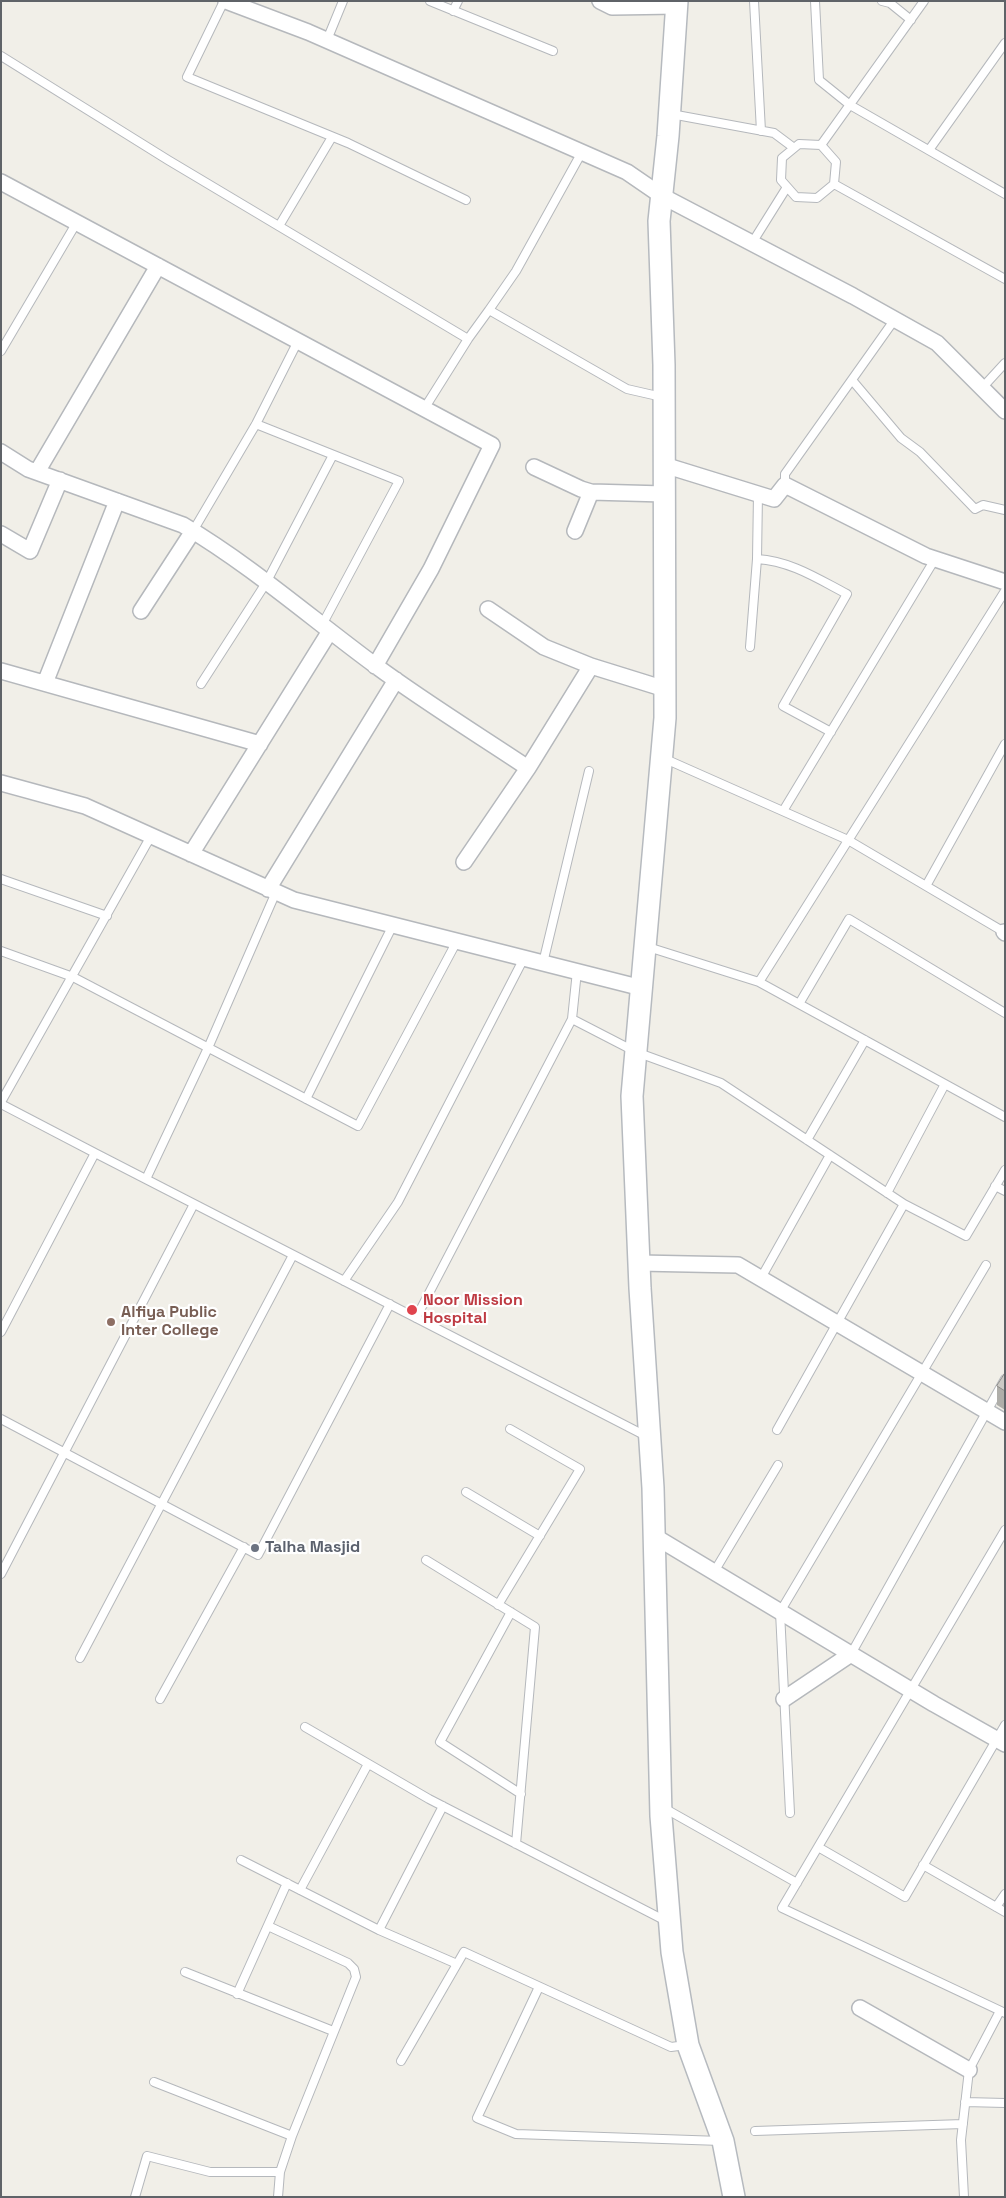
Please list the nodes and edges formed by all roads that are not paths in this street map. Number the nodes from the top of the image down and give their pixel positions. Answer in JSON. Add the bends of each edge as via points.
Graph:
{"nodes":[{"id":1,"x":225,"y":1,"type":"edge"},
{"id":2,"x":343,"y":1,"type":"edge"},
{"id":3,"x":430,"y":1,"type":"edge"},
{"id":4,"x":458,"y":1,"type":"edge"},
{"id":5,"x":600,"y":1,"type":"edge"},
{"id":6,"x":754,"y":1,"type":"edge"},
{"id":7,"x":815,"y":1,"type":"edge"},
{"id":8,"x":882,"y":1,"type":"edge"},
{"id":9,"x":924,"y":1,"type":"edge"},
{"id":10,"x":677,"y":4,"type":"edge"},
{"id":11,"x":261,"y":7,"type":"edge"},
{"id":12,"x":454,"y":11,"type":"junction"},
{"id":13,"x":911,"y":20,"type":"junction"},
{"id":14,"x":327,"y":40,"type":"junction"},
{"id":15,"x":1005,"y":43,"type":"edge"},
{"id":16,"x":554,"y":51,"type":"dead end"},
{"id":17,"x":1,"y":56,"type":"edge"},
{"id":18,"x":850,"y":105,"type":"junction"},
{"id":19,"x":670,"y":114,"type":"junction"},
{"id":20,"x":761,"y":131,"type":"junction"},
{"id":21,"x":332,"y":137,"type":"junction"},
{"id":22,"x":821,"y":145,"type":"junction"},
{"id":23,"x":794,"y":148,"type":"junction"},
{"id":24,"x":929,"y":150,"type":"junction"},
{"id":25,"x":582,"y":152,"type":"junction"},
{"id":26,"x":1,"y":182,"type":"edge"},
{"id":27,"x":834,"y":184,"type":"junction"},
{"id":28,"x":787,"y":187,"type":"junction"},
{"id":29,"x":1005,"y":194,"type":"edge"},
{"id":30,"x":662,"y":196,"type":"junction"},
{"id":31,"x":466,"y":200,"type":"dead end"},
{"id":32,"x":77,"y":222,"type":"junction"},
{"id":33,"x":279,"y":226,"type":"junction"},
{"id":34,"x":752,"y":243,"type":"junction"},
{"id":35,"x":158,"y":266,"type":"junction"},
{"id":36,"x":1005,"y":279,"type":"edge"},
{"id":37,"x":488,"y":310,"type":"junction"},
{"id":38,"x":895,"y":320,"type":"junction"},
{"id":39,"x":468,"y":339,"type":"junction"},
{"id":40,"x":298,"y":341,"type":"junction"},
{"id":41,"x":1,"y":350,"type":"edge"},
{"id":42,"x":1005,"y":363,"type":"edge"},
{"id":43,"x":852,"y":380,"type":"junction"},
{"id":44,"x":982,"y":388,"type":"junction"},
{"id":45,"x":664,"y":398,"type":"junction"},
{"id":46,"x":424,"y":409,"type":"junction"},
{"id":47,"x":1005,"y":411,"type":"edge"},
{"id":48,"x":256,"y":424,"type":"junction"},
{"id":49,"x":1,"y":452,"type":"edge"},
{"id":50,"x":333,"y":455,"type":"junction"},
{"id":51,"x":664,"y":465,"type":"junction"},
{"id":52,"x":534,"y":467,"type":"dead end"},
{"id":53,"x":36,"y":472,"type":"junction"},
{"id":54,"x":60,"y":480,"type":"junction"},
{"id":55,"x":785,"y":485,"type":"junction"},
{"id":56,"x":591,"y":492,"type":"junction"},
{"id":57,"x":664,"y":494,"type":"junction"},
{"id":58,"x":758,"y":494,"type":"junction"},
{"id":59,"x":117,"y":501,"type":"junction"},
{"id":60,"x":1005,"y":510,"type":"edge"},
{"id":61,"x":193,"y":531,"type":"junction"},
{"id":62,"x":575,"y":531,"type":"dead end"},
{"id":63,"x":1,"y":534,"type":"edge"},
{"id":64,"x":757,"y":559,"type":"junction"},
{"id":65,"x":935,"y":559,"type":"junction"},
{"id":66,"x":1005,"y":582,"type":"edge"},
{"id":67,"x":266,"y":583,"type":"junction"},
{"id":68,"x":1005,"y":591,"type":"edge"},
{"id":69,"x":488,"y":609,"type":"dead end"},
{"id":70,"x":141,"y":611,"type":"dead end"},
{"id":71,"x":326,"y":628,"type":"junction"},
{"id":72,"x":750,"y":647,"type":"dead end"},
{"id":73,"x":375,"y":666,"type":"junction"},
{"id":74,"x":591,"y":666,"type":"junction"},
{"id":75,"x":1,"y":671,"type":"edge"},
{"id":76,"x":396,"y":680,"type":"junction"},
{"id":77,"x":45,"y":683,"type":"junction"},
{"id":78,"x":201,"y":684,"type":"dead end"},
{"id":79,"x":665,"y":689,"type":"junction"},
{"id":80,"x":831,"y":732,"type":"junction"},
{"id":81,"x":260,"y":744,"type":"junction"},
{"id":82,"x":1005,"y":744,"type":"edge"},
{"id":83,"x":662,"y":757,"type":"junction"},
{"id":84,"x":528,"y":768,"type":"junction"},
{"id":85,"x":589,"y":771,"type":"dead end"},
{"id":86,"x":1,"y":783,"type":"edge"},
{"id":87,"x":783,"y":811,"type":"junction"},
{"id":88,"x":151,"y":836,"type":"junction"},
{"id":89,"x":848,"y":840,"type":"junction"},
{"id":90,"x":192,"y":854,"type":"junction"},
{"id":91,"x":464,"y":862,"type":"dead end"},
{"id":92,"x":1,"y":879,"type":"edge"},
{"id":93,"x":926,"y":886,"type":"junction"},
{"id":94,"x":272,"y":891,"type":"junction"},
{"id":95,"x":107,"y":916,"type":"junction"},
{"id":96,"x":393,"y":925,"type":"junction"},
{"id":97,"x":1004,"y":932,"type":"edge"},
{"id":98,"x":457,"y":941,"type":"junction"},
{"id":99,"x":646,"y":946,"type":"junction"},
{"id":100,"x":1,"y":951,"type":"edge"},
{"id":101,"x":524,"y":958,"type":"junction"},
{"id":102,"x":543,"y":963,"type":"junction"},
{"id":103,"x":576,"y":971,"type":"junction"},
{"id":104,"x":73,"y":977,"type":"junction"},
{"id":105,"x":759,"y":982,"type":"junction"},
{"id":106,"x":642,"y":988,"type":"junction"},
{"id":107,"x":799,"y":1004,"type":"junction"},
{"id":108,"x":1005,"y":1013,"type":"edge"},
{"id":109,"x":572,"y":1019,"type":"junction"},
{"id":110,"x":864,"y":1040,"type":"junction"},
{"id":111,"x":208,"y":1048,"type":"junction"},
{"id":112,"x":636,"y":1052,"type":"junction"},
{"id":113,"x":945,"y":1084,"type":"junction"},
{"id":114,"x":306,"y":1099,"type":"junction"},
{"id":115,"x":1,"y":1103,"type":"edge"},
{"id":116,"x":1005,"y":1117,"type":"edge"},
{"id":117,"x":807,"y":1140,"type":"junction"},
{"id":118,"x":95,"y":1153,"type":"junction"},
{"id":119,"x":830,"y":1155,"type":"junction"},
{"id":120,"x":1005,"y":1170,"type":"edge"},
{"id":121,"x":146,"y":1179,"type":"junction"},
{"id":122,"x":995,"y":1186,"type":"junction"},
{"id":123,"x":1005,"y":1191,"type":"edge"},
{"id":124,"x":887,"y":1193,"type":"junction"},
{"id":125,"x":194,"y":1204,"type":"junction"},
{"id":126,"x":904,"y":1204,"type":"junction"},
{"id":127,"x":293,"y":1255,"type":"junction"},
{"id":128,"x":639,"y":1264,"type":"junction"},
{"id":129,"x":986,"y":1264,"type":"dead end"},
{"id":130,"x":761,"y":1278,"type":"junction"},
{"id":131,"x":344,"y":1281,"type":"junction"},
{"id":132,"x":390,"y":1304,"type":"junction"},
{"id":133,"x":416,"y":1318,"type":"junction"},
{"id":134,"x":837,"y":1323,"type":"junction"},
{"id":135,"x":1,"y":1332,"type":"edge"},
{"id":136,"x":922,"y":1374,"type":"junction"},
{"id":137,"x":1005,"y":1378,"type":"edge"},
{"id":138,"x":986,"y":1411,"type":"junction"},
{"id":139,"x":1,"y":1419,"type":"edge"},
{"id":140,"x":1005,"y":1422,"type":"edge"},
{"id":141,"x":510,"y":1429,"type":"dead end"},
{"id":142,"x":777,"y":1430,"type":"dead end"},
{"id":143,"x":649,"y":1437,"type":"junction"},
{"id":144,"x":64,"y":1452,"type":"junction"},
{"id":145,"x":778,"y":1465,"type":"dead end"},
{"id":146,"x":466,"y":1492,"type":"dead end"},
{"id":147,"x":162,"y":1503,"type":"junction"},
{"id":148,"x":1005,"y":1530,"type":"edge"},
{"id":149,"x":540,"y":1536,"type":"junction"},
{"id":150,"x":654,"y":1536,"type":"junction"},
{"id":151,"x":244,"y":1547,"type":"junction"},
{"id":152,"x":426,"y":1560,"type":"dead end"},
{"id":153,"x":714,"y":1572,"type":"junction"},
{"id":154,"x":1,"y":1574,"type":"edge"},
{"id":155,"x":498,"y":1605,"type":"junction"},
{"id":156,"x":511,"y":1612,"type":"junction"},
{"id":157,"x":780,"y":1612,"type":"junction"},
{"id":158,"x":851,"y":1654,"type":"junction"},
{"id":159,"x":80,"y":1658,"type":"dead end"},
{"id":160,"x":911,"y":1690,"type":"junction"},
{"id":161,"x":160,"y":1698,"type":"dead end"},
{"id":162,"x":784,"y":1699,"type":"junction"},
{"id":163,"x":1005,"y":1725,"type":"edge"},
{"id":164,"x":305,"y":1727,"type":"dead end"},
{"id":165,"x":1000,"y":1741,"type":"edge"},
{"id":166,"x":368,"y":1764,"type":"junction"},
{"id":167,"x":521,"y":1794,"type":"junction"},
{"id":168,"x":443,"y":1806,"type":"junction"},
{"id":169,"x":661,"y":1806,"type":"junction"},
{"id":170,"x":790,"y":1813,"type":"dead end"},
{"id":171,"x":516,"y":1844,"type":"junction"},
{"id":172,"x":818,"y":1847,"type":"junction"},
{"id":173,"x":241,"y":1860,"type":"dead end"},
{"id":174,"x":923,"y":1865,"type":"junction"},
{"id":175,"x":287,"y":1883,"type":"junction"},
{"id":176,"x":797,"y":1883,"type":"junction"},
{"id":177,"x":300,"y":1890,"type":"junction"},
{"id":178,"x":1005,"y":1894,"type":"edge"},
{"id":179,"x":996,"y":1907,"type":"junction"},
{"id":180,"x":1005,"y":1912,"type":"edge"},
{"id":181,"x":670,"y":1923,"type":"junction"},
{"id":182,"x":268,"y":1926,"type":"junction"},
{"id":183,"x":379,"y":1930,"type":"junction"},
{"id":184,"x":457,"y":1964,"type":"junction"},
{"id":185,"x":185,"y":1972,"type":"dead end"},
{"id":186,"x":539,"y":1987,"type":"junction"},
{"id":187,"x":237,"y":1994,"type":"junction"},
{"id":188,"x":860,"y":2008,"type":"dead end"},
{"id":189,"x":1003,"y":2012,"type":"edge"},
{"id":190,"x":333,"y":2031,"type":"junction"},
{"id":191,"x":688,"y":2045,"type":"junction"},
{"id":192,"x":401,"y":2061,"type":"dead end"},
{"id":193,"x":969,"y":2070,"type":"junction"},
{"id":194,"x":154,"y":2082,"type":"dead end"},
{"id":195,"x":965,"y":2102,"type":"junction"},
{"id":196,"x":1005,"y":2104,"type":"edge"},
{"id":197,"x":963,"y":2124,"type":"junction"},
{"id":198,"x":755,"y":2131,"type":"dead end"},
{"id":199,"x":292,"y":2136,"type":"junction"},
{"id":200,"x":723,"y":2141,"type":"junction"},
{"id":201,"x":280,"y":2172,"type":"junction"},
{"id":202,"x":134,"y":2197,"type":"edge"},
{"id":203,"x":278,"y":2197,"type":"edge"},
{"id":204,"x":734,"y":2197,"type":"edge"},
{"id":205,"x":964,"y":2197,"type":"edge"}],
"edges":[{"from":1,"to":11,"type":"street"},
{"from":1,"to":21,"type":"lane","via":[[187,77]]},
{"from":2,"to":14,"type":"lane"},
{"from":3,"to":12,"type":"lane"},
{"from":4,"to":12,"type":"lane"},
{"from":5,"to":10,"type":"street","via":[[612,7]]},
{"from":6,"to":20,"type":"lane"},
{"from":7,"to":18,"type":"lane","via":[[819,80]]},
{"from":8,"to":13,"type":"lane","via":[[890,3]]},
{"from":9,"to":13,"type":"lane"},
{"from":10,"to":19,"type":"street"},
{"from":11,"to":14,"type":"street"},
{"from":12,"to":16,"type":"lane"},
{"from":13,"to":18,"type":"lane"},
{"from":14,"to":25,"type":"street"},
{"from":15,"to":24,"type":"lane"},
{"from":17,"to":33,"type":"lane"},
{"from":18,"to":22,"type":"lane"},
{"from":18,"to":24,"type":"lane"},
{"from":19,"to":20,"type":"lane"},
{"from":19,"to":30,"type":"street"},
{"from":20,"to":23,"type":"lane","via":[[774,133]]},
{"from":21,"to":31,"type":"lane"},
{"from":21,"to":33,"type":"lane"},
{"from":22,"to":23,"type":"lane","via":[[799,144]]},
{"from":22,"to":27,"type":"lane","via":[[836,162]]},
{"from":23,"to":28,"type":"lane","via":[[782,158],[781,180]]},
{"from":24,"to":29,"type":"lane"},
{"from":25,"to":30,"type":"street","via":[[627,172]]},
{"from":25,"to":37,"type":"lane","via":[[516,270]]},
{"from":26,"to":32,"type":"street"},
{"from":27,"to":28,"type":"lane","via":[[818,198],[796,197]]},
{"from":27,"to":36,"type":"lane"},
{"from":28,"to":34,"type":"lane"},
{"from":30,"to":34,"type":"street"},
{"from":30,"to":45,"type":"street","via":[[659,220]]},
{"from":32,"to":35,"type":"street"},
{"from":32,"to":41,"type":"lane"},
{"from":33,"to":39,"type":"lane"},
{"from":34,"to":38,"type":"street"},
{"from":35,"to":40,"type":"street"},
{"from":35,"to":53,"type":"street"},
{"from":37,"to":39,"type":"lane"},
{"from":37,"to":45,"type":"lane","via":[[627,389]]},
{"from":38,"to":43,"type":"lane"},
{"from":38,"to":44,"type":"street","via":[[937,343]]},
{"from":39,"to":46,"type":"lane"},
{"from":40,"to":46,"type":"street"},
{"from":40,"to":48,"type":"lane"},
{"from":42,"to":44,"type":"lane"},
{"from":43,"to":55,"type":"lane","via":[[785,474]]},
{"from":43,"to":60,"type":"lane","via":[[901,438],[920,452],[975,509],[983,505]]},
{"from":44,"to":47,"type":"street"},
{"from":45,"to":51,"type":"street"},
{"from":46,"to":73,"type":"street","via":[[492,445],[431,569]]},
{"from":48,"to":50,"type":"lane"},
{"from":48,"to":61,"type":"lane"},
{"from":49,"to":53,"type":"street"},
{"from":50,"to":67,"type":"lane"},
{"from":50,"to":71,"type":"lane","via":[[399,481]]},
{"from":51,"to":57,"type":"street"},
{"from":51,"to":58,"type":"street"},
{"from":52,"to":56,"type":"street"},
{"from":53,"to":54,"type":"street"},
{"from":54,"to":59,"type":"street"},
{"from":54,"to":63,"type":"street","via":[[30,551]]},
{"from":55,"to":58,"type":"street","via":[[774,499]]},
{"from":55,"to":65,"type":"street"},
{"from":56,"to":57,"type":"street"},
{"from":56,"to":62,"type":"street"},
{"from":57,"to":79,"type":"street"},
{"from":58,"to":64,"type":"lane"},
{"from":59,"to":61,"type":"street"},
{"from":59,"to":77,"type":"street"},
{"from":61,"to":67,"type":"street"},
{"from":61,"to":70,"type":"street"},
{"from":64,"to":72,"type":"lane"},
{"from":64,"to":80,"type":"lane","via":[[798,568],[847,594],[783,706]]},
{"from":65,"to":66,"type":"street"},
{"from":65,"to":80,"type":"lane"},
{"from":67,"to":71,"type":"street"},
{"from":67,"to":78,"type":"lane"},
{"from":68,"to":89,"type":"lane"},
{"from":69,"to":74,"type":"street","via":[[544,647]]},
{"from":71,"to":73,"type":"street"},
{"from":71,"to":81,"type":"street"},
{"from":73,"to":76,"type":"street"},
{"from":74,"to":79,"type":"street"},
{"from":74,"to":84,"type":"street"},
{"from":75,"to":77,"type":"street"},
{"from":76,"to":84,"type":"street"},
{"from":76,"to":94,"type":"street"},
{"from":77,"to":81,"type":"street"},
{"from":79,"to":83,"type":"street"},
{"from":80,"to":87,"type":"lane"},
{"from":81,"to":90,"type":"street"},
{"from":82,"to":93,"type":"lane"},
{"from":83,"to":87,"type":"lane"},
{"from":83,"to":99,"type":"street"},
{"from":84,"to":91,"type":"street"},
{"from":85,"to":102,"type":"lane"},
{"from":86,"to":88,"type":"street","via":[[85,806]]},
{"from":87,"to":89,"type":"lane"},
{"from":88,"to":90,"type":"street"},
{"from":88,"to":95,"type":"lane"},
{"from":89,"to":93,"type":"lane"},
{"from":89,"to":105,"type":"lane"},
{"from":90,"to":94,"type":"street"},
{"from":92,"to":95,"type":"lane"},
{"from":93,"to":97,"type":"lane"},
{"from":94,"to":96,"type":"street","via":[[294,900]]},
{"from":94,"to":111,"type":"lane"},
{"from":95,"to":104,"type":"lane"},
{"from":96,"to":98,"type":"street"},
{"from":96,"to":114,"type":"lane"},
{"from":98,"to":101,"type":"street"},
{"from":98,"to":114,"type":"lane","via":[[358,1126]]},
{"from":99,"to":105,"type":"lane"},
{"from":99,"to":106,"type":"street"},
{"from":100,"to":104,"type":"lane"},
{"from":101,"to":102,"type":"street"},
{"from":101,"to":131,"type":"lane","via":[[398,1202]]},
{"from":102,"to":103,"type":"street"},
{"from":103,"to":106,"type":"street"},
{"from":103,"to":109,"type":"lane"},
{"from":104,"to":111,"type":"lane"},
{"from":104,"to":115,"type":"lane"},
{"from":105,"to":107,"type":"lane"},
{"from":106,"to":112,"type":"street"},
{"from":107,"to":108,"type":"lane","via":[[849,919]]},
{"from":107,"to":110,"type":"lane"},
{"from":109,"to":112,"type":"lane"},
{"from":109,"to":133,"type":"lane"},
{"from":110,"to":113,"type":"lane"},
{"from":110,"to":117,"type":"lane"},
{"from":111,"to":114,"type":"lane"},
{"from":111,"to":121,"type":"lane"},
{"from":112,"to":117,"type":"lane","via":[[721,1082]]},
{"from":112,"to":128,"type":"street","via":[[632,1096]]},
{"from":113,"to":116,"type":"lane"},
{"from":113,"to":124,"type":"lane"},
{"from":115,"to":118,"type":"lane"},
{"from":117,"to":119,"type":"lane"},
{"from":118,"to":121,"type":"lane"},
{"from":118,"to":135,"type":"lane"},
{"from":119,"to":124,"type":"lane"},
{"from":119,"to":130,"type":"lane"},
{"from":120,"to":122,"type":"lane"},
{"from":121,"to":125,"type":"lane"},
{"from":122,"to":123,"type":"lane"},
{"from":122,"to":126,"type":"lane","via":[[966,1236]]},
{"from":124,"to":126,"type":"lane"},
{"from":125,"to":127,"type":"lane"},
{"from":125,"to":144,"type":"lane"},
{"from":126,"to":134,"type":"lane"},
{"from":127,"to":131,"type":"lane"},
{"from":127,"to":147,"type":"lane"},
{"from":128,"to":130,"type":"street","via":[[738,1264]]},
{"from":128,"to":143,"type":"street"},
{"from":129,"to":136,"type":"lane"},
{"from":130,"to":134,"type":"street"},
{"from":131,"to":132,"type":"lane"},
{"from":132,"to":133,"type":"lane"},
{"from":132,"to":151,"type":"lane","via":[[258,1555]]},
{"from":133,"to":143,"type":"lane"},
{"from":134,"to":136,"type":"street"},
{"from":134,"to":142,"type":"lane"},
{"from":136,"to":138,"type":"street"},
{"from":136,"to":157,"type":"lane"},
{"from":137,"to":138,"type":"lane"},
{"from":138,"to":140,"type":"street"},
{"from":138,"to":158,"type":"lane"},
{"from":139,"to":144,"type":"lane"},
{"from":141,"to":149,"type":"lane","via":[[580,1469]]},
{"from":143,"to":150,"type":"street"},
{"from":144,"to":147,"type":"lane"},
{"from":144,"to":154,"type":"lane"},
{"from":145,"to":153,"type":"lane"},
{"from":146,"to":149,"type":"lane"},
{"from":147,"to":151,"type":"lane"},
{"from":147,"to":159,"type":"lane"},
{"from":148,"to":160,"type":"lane"},
{"from":149,"to":155,"type":"lane"},
{"from":150,"to":153,"type":"street"},
{"from":150,"to":169,"type":"street"},
{"from":151,"to":161,"type":"lane"},
{"from":152,"to":155,"type":"lane"},
{"from":153,"to":157,"type":"street"},
{"from":155,"to":156,"type":"lane"},
{"from":156,"to":167,"type":"lane","via":[[535,1628]]},
{"from":156,"to":167,"type":"lane","via":[[440,1742]]},
{"from":157,"to":158,"type":"street"},
{"from":157,"to":162,"type":"lane"},
{"from":158,"to":160,"type":"street"},
{"from":158,"to":162,"type":"street"},
{"from":160,"to":165,"type":"street"},
{"from":160,"to":172,"type":"lane"},
{"from":162,"to":170,"type":"lane"},
{"from":163,"to":165,"type":"lane"},
{"from":164,"to":166,"type":"lane"},
{"from":165,"to":174,"type":"lane"},
{"from":166,"to":168,"type":"lane"},
{"from":166,"to":177,"type":"lane"},
{"from":167,"to":171,"type":"lane"},
{"from":168,"to":171,"type":"lane"},
{"from":168,"to":183,"type":"lane"},
{"from":169,"to":176,"type":"lane"},
{"from":169,"to":181,"type":"street"},
{"from":171,"to":181,"type":"lane"},
{"from":172,"to":174,"type":"lane","via":[[905,1897]]},
{"from":172,"to":176,"type":"lane"},
{"from":173,"to":175,"type":"lane"},
{"from":174,"to":179,"type":"lane"},
{"from":175,"to":177,"type":"lane"},
{"from":175,"to":182,"type":"lane"},
{"from":176,"to":189,"type":"lane","via":[[782,1908]]},
{"from":177,"to":183,"type":"lane"},
{"from":178,"to":179,"type":"lane"},
{"from":179,"to":180,"type":"lane"},
{"from":181,"to":191,"type":"street"},
{"from":182,"to":187,"type":"lane"},
{"from":182,"to":190,"type":"lane","via":[[348,1962],[354,1969],[356,1977]]},
{"from":183,"to":184,"type":"lane"},
{"from":184,"to":186,"type":"lane","via":[[464,1952]]},
{"from":184,"to":192,"type":"lane"},
{"from":185,"to":187,"type":"lane"},
{"from":186,"to":191,"type":"lane","via":[[671,2047]]},
{"from":186,"to":200,"type":"lane","via":[[477,2118],[516,2134]]},
{"from":187,"to":190,"type":"lane"},
{"from":188,"to":193,"type":"street"},
{"from":189,"to":193,"type":"lane"},
{"from":190,"to":199,"type":"lane"},
{"from":191,"to":200,"type":"street"},
{"from":193,"to":195,"type":"lane"},
{"from":194,"to":199,"type":"lane"},
{"from":195,"to":196,"type":"lane"},
{"from":195,"to":197,"type":"lane"},
{"from":197,"to":198,"type":"lane"},
{"from":197,"to":205,"type":"lane"},
{"from":199,"to":201,"type":"lane"},
{"from":200,"to":204,"type":"street"},
{"from":201,"to":202,"type":"lane","via":[[210,2172],[147,2156]]},
{"from":201,"to":203,"type":"lane"}]}
